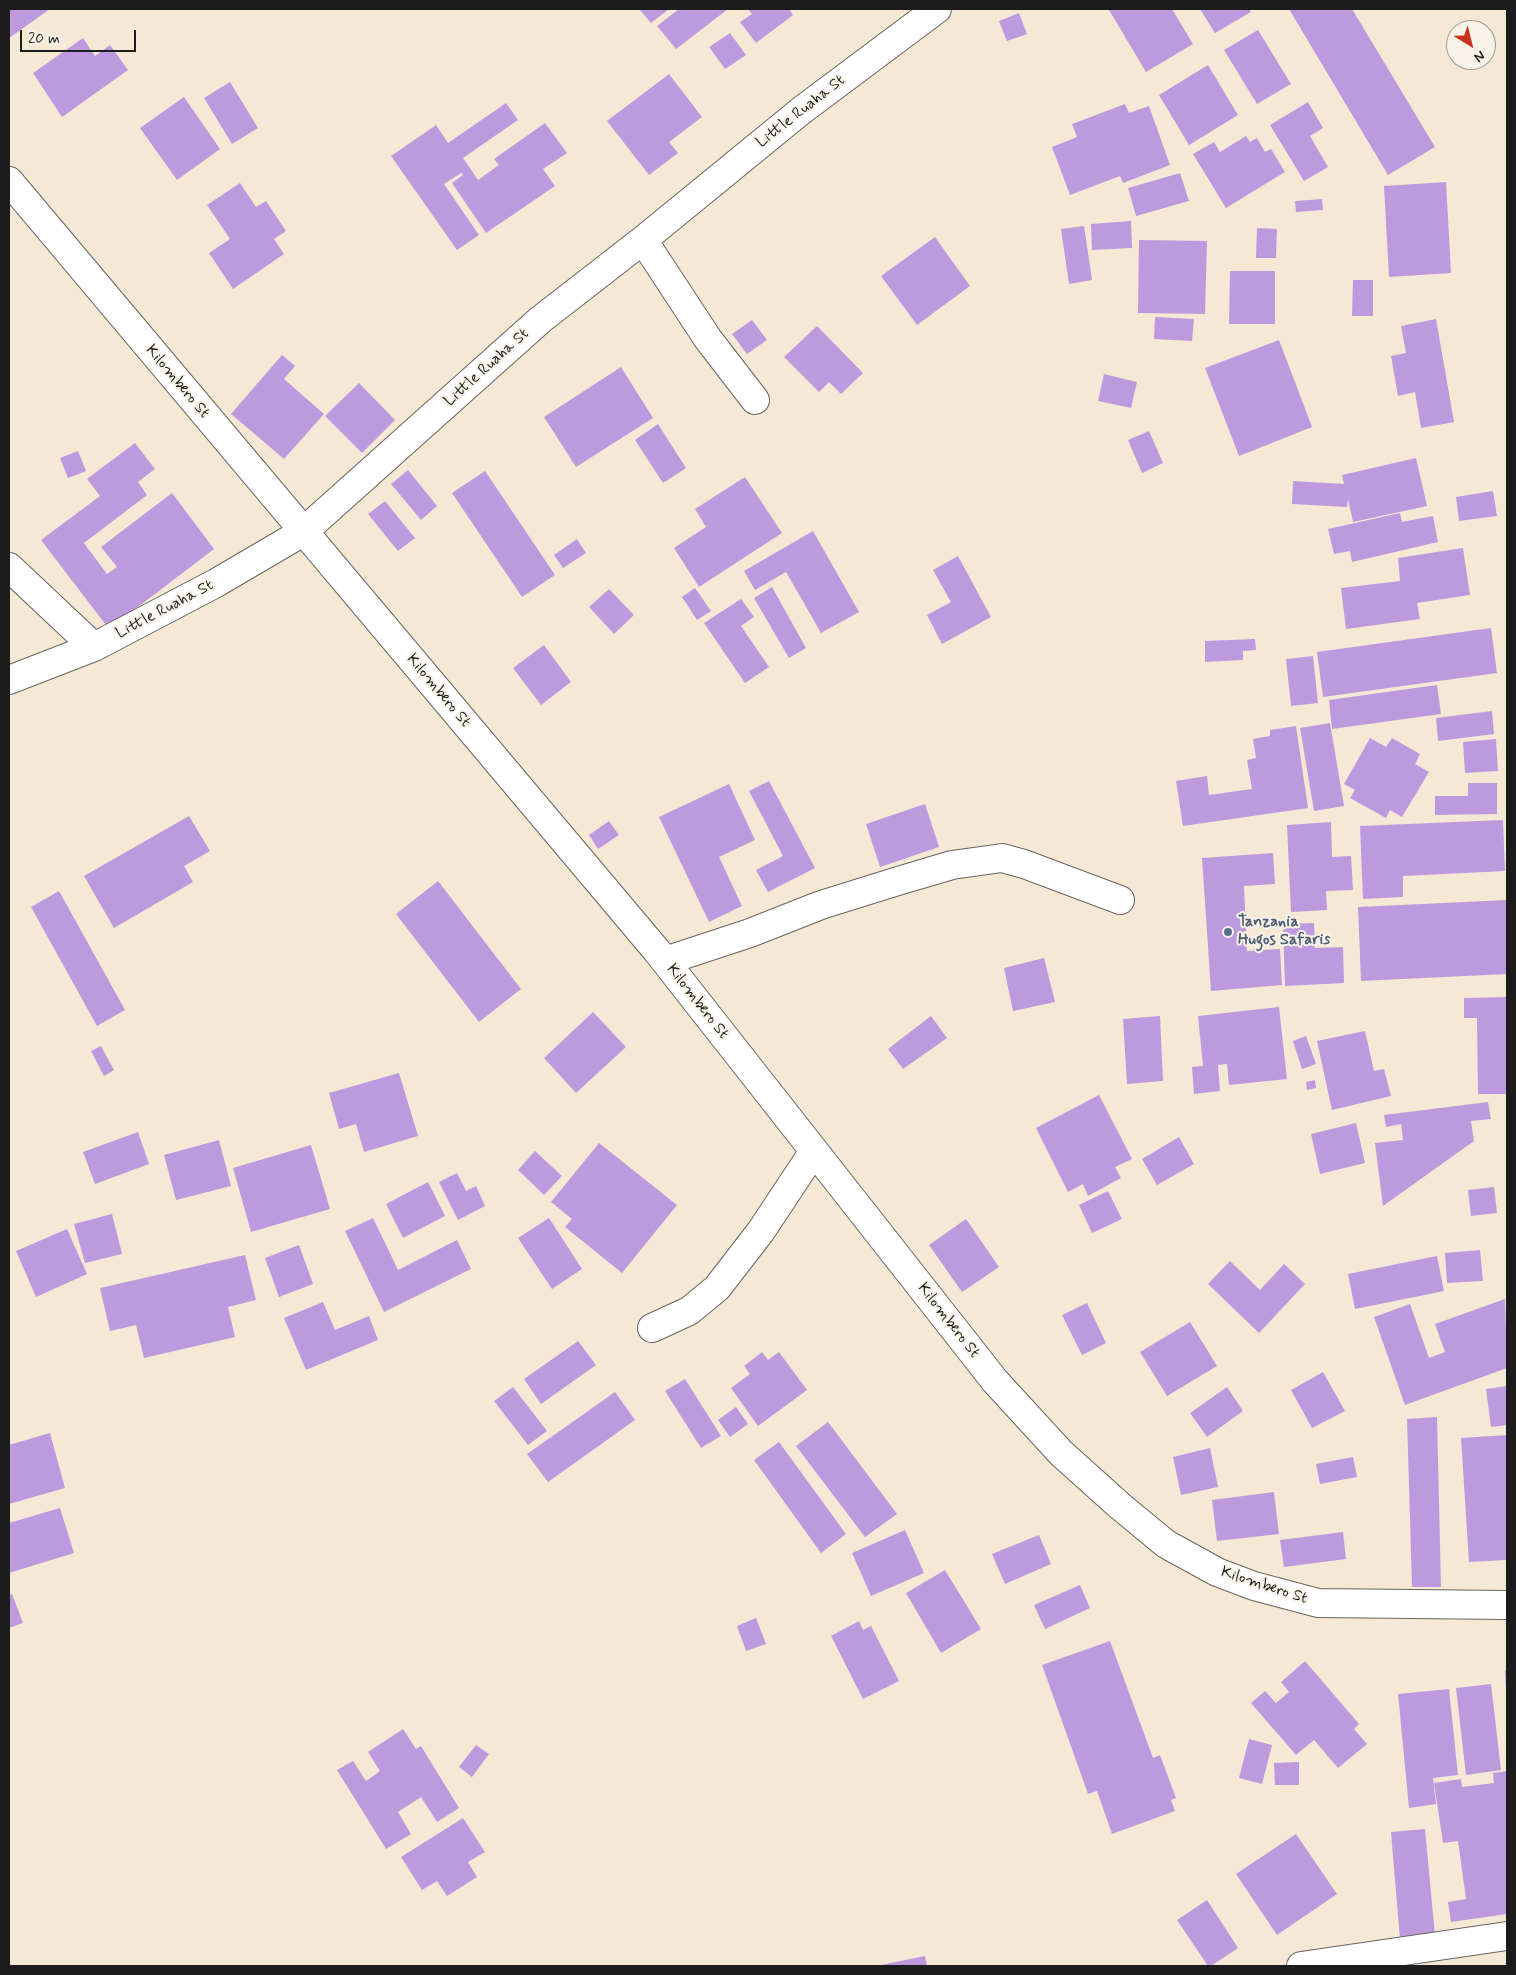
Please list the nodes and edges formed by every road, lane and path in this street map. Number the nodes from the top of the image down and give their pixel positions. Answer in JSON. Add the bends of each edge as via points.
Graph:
{"nodes":[{"id":1,"x":937,"y":9,"type":"edge"},
{"id":2,"x":9,"y":181,"type":"edge"},
{"id":3,"x":643,"y":240,"type":"junction"},
{"id":4,"x":755,"y":400,"type":"dead end"},
{"id":5,"x":303,"y":532,"type":"junction"},
{"id":6,"x":9,"y":567,"type":"edge"},
{"id":7,"x":94,"y":647,"type":"junction"},
{"id":8,"x":9,"y":680,"type":"edge"},
{"id":9,"x":1120,"y":900,"type":"dead end"},
{"id":10,"x":665,"y":961,"type":"junction"},
{"id":11,"x":814,"y":1151,"type":"junction"},
{"id":12,"x":652,"y":1328,"type":"dead end"},
{"id":13,"x":1507,"y":1605,"type":"edge"},
{"id":14,"x":1507,"y":1936,"type":"edge"},
{"id":15,"x":1300,"y":1966,"type":"edge"}],
"edges":[{"from":1,"to":3,"type":"street","name":"Little Ruaha St","via":[[802,110]]},
{"from":2,"to":5,"type":"street","name":"Kilombero St"},
{"from":3,"to":4,"type":"street","via":[[708,339]]},
{"from":3,"to":5,"type":"street","name":"Little Ruaha St","via":[[540,320]]},
{"from":5,"to":7,"type":"street","name":"Little Ruaha St","via":[[216,583]]},
{"from":5,"to":10,"type":"street","name":"Kilombero St"},
{"from":6,"to":7,"type":"street"},
{"from":7,"to":8,"type":"street","name":"Little Ruaha St"},
{"from":9,"to":10,"type":"street","via":[[1024,864],[993,859],[952,865],[898,881]]},
{"from":10,"to":11,"type":"street","name":"Kilombero St"},
{"from":11,"to":12,"type":"street","via":[[761,1231],[717,1288],[689,1311]]},
{"from":11,"to":13,"type":"street","name":"Kilombero St","via":[[995,1381],[1061,1453],[1166,1544],[1236,1579],[1318,1603]]},
{"from":14,"to":15,"type":"street"}]}
